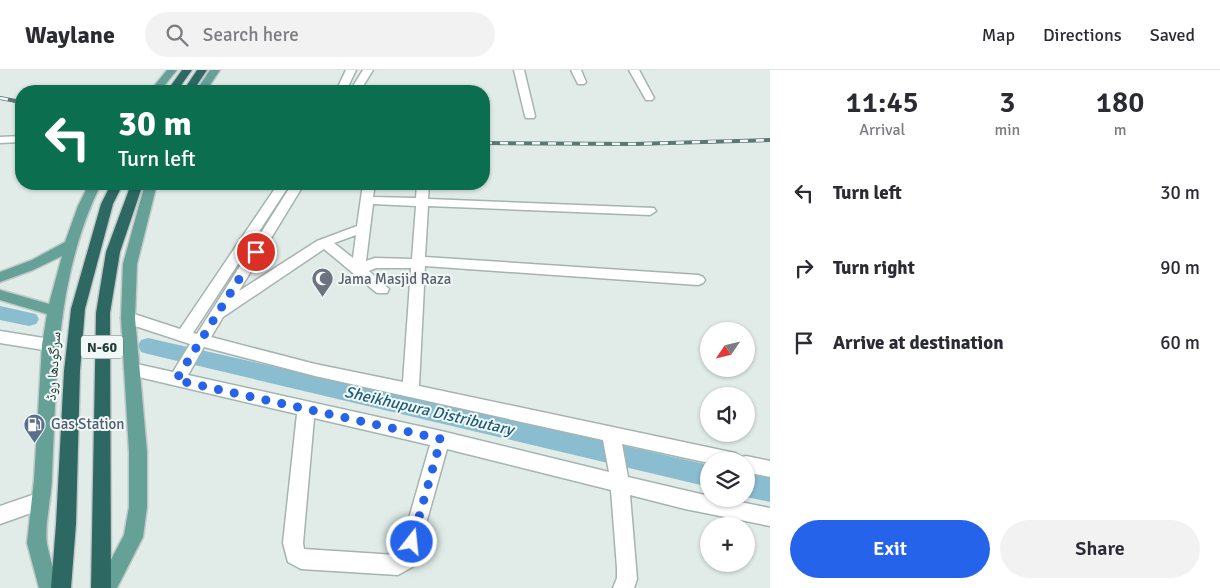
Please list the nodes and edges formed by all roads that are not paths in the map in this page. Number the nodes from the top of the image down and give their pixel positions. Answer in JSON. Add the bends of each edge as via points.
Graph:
{"nodes":[{"id":1,"x":172,"y":70,"type":"edge"},
{"id":2,"x":187,"y":70,"type":"edge"},
{"id":3,"x":202,"y":70,"type":"edge"},
{"id":4,"x":215,"y":70,"type":"edge"},
{"id":5,"x":351,"y":70,"type":"edge"},
{"id":6,"x":368,"y":70,"type":"edge"},
{"id":7,"x":519,"y":70,"type":"edge"},
{"id":8,"x":576,"y":70,"type":"edge"},
{"id":9,"x":634,"y":70,"type":"edge"},
{"id":10,"x":582,"y":82,"type":"dead end"},
{"id":11,"x":160,"y":85,"type":"edge"},
{"id":12,"x":176,"y":85,"type":"edge"},
{"id":13,"x":192,"y":85,"type":"edge"},
{"id":14,"x":205,"y":85,"type":"edge"},
{"id":15,"x":345,"y":85,"type":"edge"},
{"id":16,"x":359,"y":85,"type":"edge"},
{"id":17,"x":649,"y":98,"type":"dead end"},
{"id":18,"x":530,"y":116,"type":"dead end"},
{"id":19,"x":15,"y":139,"type":"edge"},
{"id":20,"x":0,"y":140,"type":"edge"},
{"id":21,"x":92,"y":190,"type":"edge"},
{"id":22,"x":114,"y":190,"type":"edge"},
{"id":23,"x":135,"y":190,"type":"edge"},
{"id":24,"x":149,"y":190,"type":"edge"},
{"id":25,"x":280,"y":190,"type":"edge"},
{"id":26,"x":294,"y":190,"type":"edge"},
{"id":27,"x":368,"y":190,"type":"edge"},
{"id":28,"x":423,"y":190,"type":"edge"},
{"id":29,"x":367,"y":200,"type":"junction"},
{"id":30,"x":422,"y":202,"type":"junction"},
{"id":31,"x":650,"y":211,"type":"dead end"},
{"id":32,"x":363,"y":229,"type":"junction"},
{"id":33,"x":325,"y":243,"type":"junction"},
{"id":34,"x":72,"y":245,"type":"junction"},
{"id":35,"x":418,"y":262,"type":"junction"},
{"id":36,"x":358,"y":270,"type":"junction"},
{"id":37,"x":0,"y":277,"type":"edge"},
{"id":38,"x":698,"y":280,"type":"dead end"},
{"id":39,"x":382,"y":289,"type":"dead end"},
{"id":40,"x":0,"y":295,"type":"edge"},
{"id":41,"x":55,"y":311,"type":"junction"},
{"id":42,"x":128,"y":318,"type":"junction"},
{"id":43,"x":213,"y":319,"type":"junction"},
{"id":44,"x":182,"y":336,"type":"junction"},
{"id":45,"x":0,"y":337,"type":"edge"},
{"id":46,"x":201,"y":340,"type":"junction"},
{"id":47,"x":50,"y":345,"type":"junction"},
{"id":48,"x":132,"y":369,"type":"junction"},
{"id":49,"x":176,"y":380,"type":"junction"},
{"id":50,"x":411,"y":391,"type":"junction"},
{"id":51,"x":306,"y":409,"type":"junction"},
{"id":52,"x":611,"y":435,"type":"junction"},
{"id":53,"x":441,"y":439,"type":"junction"},
{"id":54,"x":700,"y":454,"type":"edge"},
{"id":55,"x":755,"y":466,"type":"edge"},
{"id":56,"x":770,"y":469,"type":"edge"},
{"id":57,"x":620,"y":483,"type":"junction"},
{"id":58,"x":41,"y":501,"type":"junction"},
{"id":59,"x":0,"y":515,"type":"edge"},
{"id":60,"x":770,"y":517,"type":"edge"},
{"id":61,"x":49,"y":588,"type":"edge"},
{"id":62,"x":61,"y":588,"type":"edge"},
{"id":63,"x":101,"y":588,"type":"edge"},
{"id":64,"x":106,"y":588,"type":"edge"},
{"id":65,"x":623,"y":588,"type":"edge"}],
"edges":[{"from":1,"to":11,"type":"main road"},
{"from":2,"to":12,"type":"highway"},
{"from":3,"to":13,"type":"highway"},
{"from":4,"to":14,"type":"main road"},
{"from":5,"to":15,"type":"street"},
{"from":6,"to":16,"type":"street"},
{"from":7,"to":18,"type":"street"},
{"from":8,"to":10,"type":"street"},
{"from":9,"to":17,"type":"street"},
{"from":19,"to":20,"type":"street"},
{"from":21,"to":34,"type":"main road"},
{"from":22,"to":62,"type":"highway","name":"سرگودھا روڈ","via":[[107,204],[78,309]]},
{"from":23,"to":63,"type":"highway","number":"N-60","via":[[113,252],[103,314]]},
{"from":24,"to":42,"type":"main road","via":[[130,264]]},
{"from":25,"to":44,"type":"street"},
{"from":26,"to":43,"type":"street"},
{"from":27,"to":29,"type":"street"},
{"from":28,"to":30,"type":"street"},
{"from":29,"to":30,"type":"street"},
{"from":29,"to":32,"type":"street"},
{"from":30,"to":31,"type":"street"},
{"from":30,"to":35,"type":"street"},
{"from":32,"to":33,"type":"street"},
{"from":32,"to":36,"type":"street"},
{"from":33,"to":36,"type":"street"},
{"from":33,"to":43,"type":"street","via":[[289,264]]},
{"from":34,"to":37,"type":"main road"},
{"from":34,"to":41,"type":"main road"},
{"from":35,"to":36,"type":"street","via":[[375,264]]},
{"from":35,"to":38,"type":"street"},
{"from":35,"to":50,"type":"street"},
{"from":36,"to":39,"type":"street"},
{"from":40,"to":41,"type":"main road"},
{"from":41,"to":47,"type":"main road"},
{"from":42,"to":44,"type":"street"},
{"from":42,"to":48,"type":"main road"},
{"from":43,"to":46,"type":"street"},
{"from":44,"to":46,"type":"street"},
{"from":45,"to":47,"type":"street"},
{"from":46,"to":49,"type":"street"},
{"from":46,"to":50,"type":"street","via":[[288,364]]},
{"from":47,"to":58,"type":"main road"},
{"from":48,"to":49,"type":"street"},
{"from":48,"to":64,"type":"main road","via":[[138,507],[133,537]]},
{"from":49,"to":51,"type":"street"},
{"from":50,"to":52,"type":"street"},
{"from":51,"to":53,"type":"street"},
{"from":51,"to":53,"type":"street","via":[[293,543],[295,555],[301,559],[398,566],[407,560]]},
{"from":52,"to":54,"type":"street"},
{"from":52,"to":57,"type":"street"},
{"from":53,"to":57,"type":"street"},
{"from":55,"to":56,"type":"street"},
{"from":57,"to":60,"type":"street"},
{"from":57,"to":65,"type":"street","via":[[627,568]]},
{"from":58,"to":59,"type":"street"},
{"from":58,"to":61,"type":"main road","via":[[36,543]]}]}
